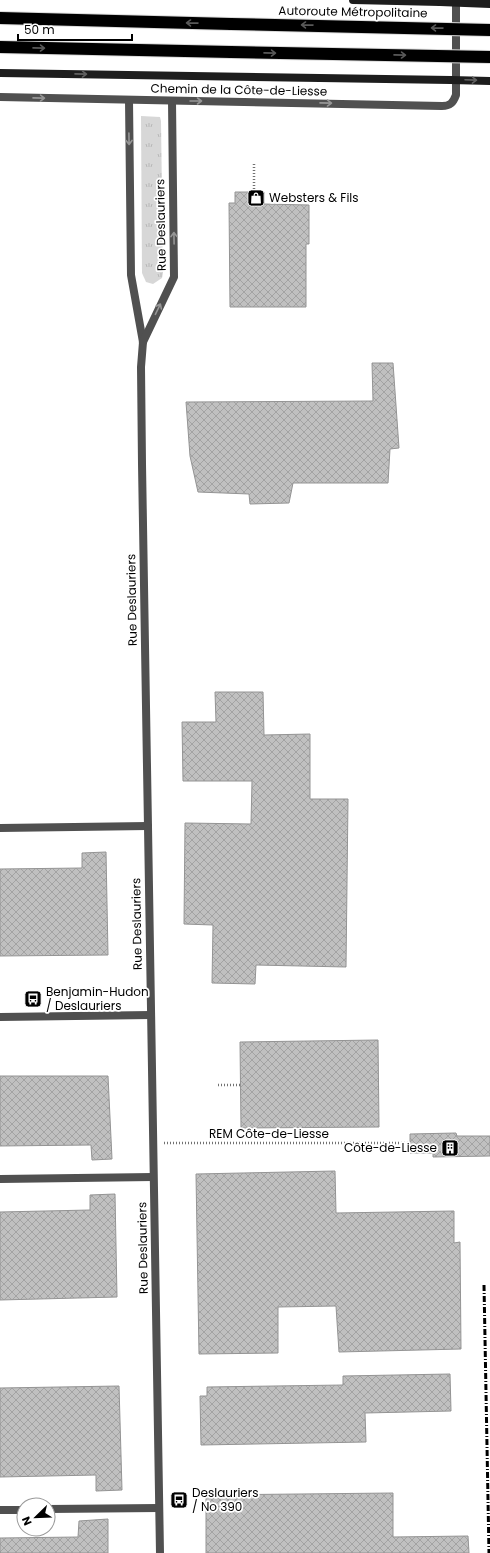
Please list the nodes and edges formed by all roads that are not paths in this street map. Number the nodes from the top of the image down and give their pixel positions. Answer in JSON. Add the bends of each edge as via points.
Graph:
{"nodes":[{"id":1,"x":353,"y":0,"type":"edge"},
{"id":2,"x":456,"y":0,"type":"edge"},
{"id":3,"x":490,"y":4,"type":"edge"},
{"id":4,"x":0,"y":18,"type":"edge"},
{"id":5,"x":490,"y":30,"type":"edge"},
{"id":6,"x":0,"y":46,"type":"edge"},
{"id":7,"x":490,"y":58,"type":"edge"},
{"id":8,"x":0,"y":73,"type":"edge"},
{"id":9,"x":490,"y":81,"type":"edge"},
{"id":10,"x":0,"y":97,"type":"edge"},
{"id":11,"x":129,"y":100,"type":"junction"},
{"id":12,"x":172,"y":101,"type":"junction"},
{"id":13,"x":143,"y":342,"type":"junction"},
{"id":14,"x":148,"y":826,"type":"junction"},
{"id":15,"x":0,"y":828,"type":"edge"},
{"id":16,"x":151,"y":1015,"type":"junction"},
{"id":17,"x":0,"y":1017,"type":"edge"},
{"id":18,"x":153,"y":1177,"type":"junction"},
{"id":19,"x":0,"y":1179,"type":"edge"},
{"id":20,"x":159,"y":1508,"type":"junction"},
{"id":21,"x":56,"y":1509,"type":"edge"},
{"id":22,"x":0,"y":1510,"type":"edge"},
{"id":23,"x":16,"y":1510,"type":"edge"},
{"id":24,"x":160,"y":1553,"type":"edge"}],
"edges":[{"from":1,"to":3,"type":"main road","bridge":true},
{"from":12,"to":2,"type":"street","name":"Chemin de la Côte-de-Liesse","one_way":true,"via":[[449,105],[456,90]]},
{"from":5,"to":4,"type":"highway","name":"Autoroute Métropolitaine","one_way":true,"bridge":true},
{"from":6,"to":7,"type":"highway","one_way":true,"bridge":true},
{"from":8,"to":9,"type":"main road","name":"Chemin de la Côte-de-Liesse","one_way":true,"bridge":true},
{"from":10,"to":11,"type":"street","name":"Chemin de la Côte-de-Liesse","one_way":true},
{"from":11,"to":12,"type":"street","name":"Chemin de la Côte-de-Liesse"},
{"from":11,"to":13,"type":"street","name":"Rue Deslauriers","one_way":true,"via":[[131,275]]},
{"from":13,"to":12,"type":"street","name":"Rue Deslauriers","one_way":true,"via":[[174,277]]},
{"from":13,"to":14,"type":"street","name":"Rue Deslauriers","via":[[142,464]]},
{"from":14,"to":15,"type":"street"},
{"from":14,"to":16,"type":"street","name":"Rue Deslauriers"},
{"from":16,"to":17,"type":"street"},
{"from":16,"to":18,"type":"street","name":"Rue Deslauriers"},
{"from":18,"to":19,"type":"street"},
{"from":18,"to":20,"type":"street","name":"Rue Deslauriers"},
{"from":20,"to":21,"type":"street"},
{"from":20,"to":24,"type":"street","name":"Rue Deslauriers"},
{"from":22,"to":23,"type":"street"}]}
